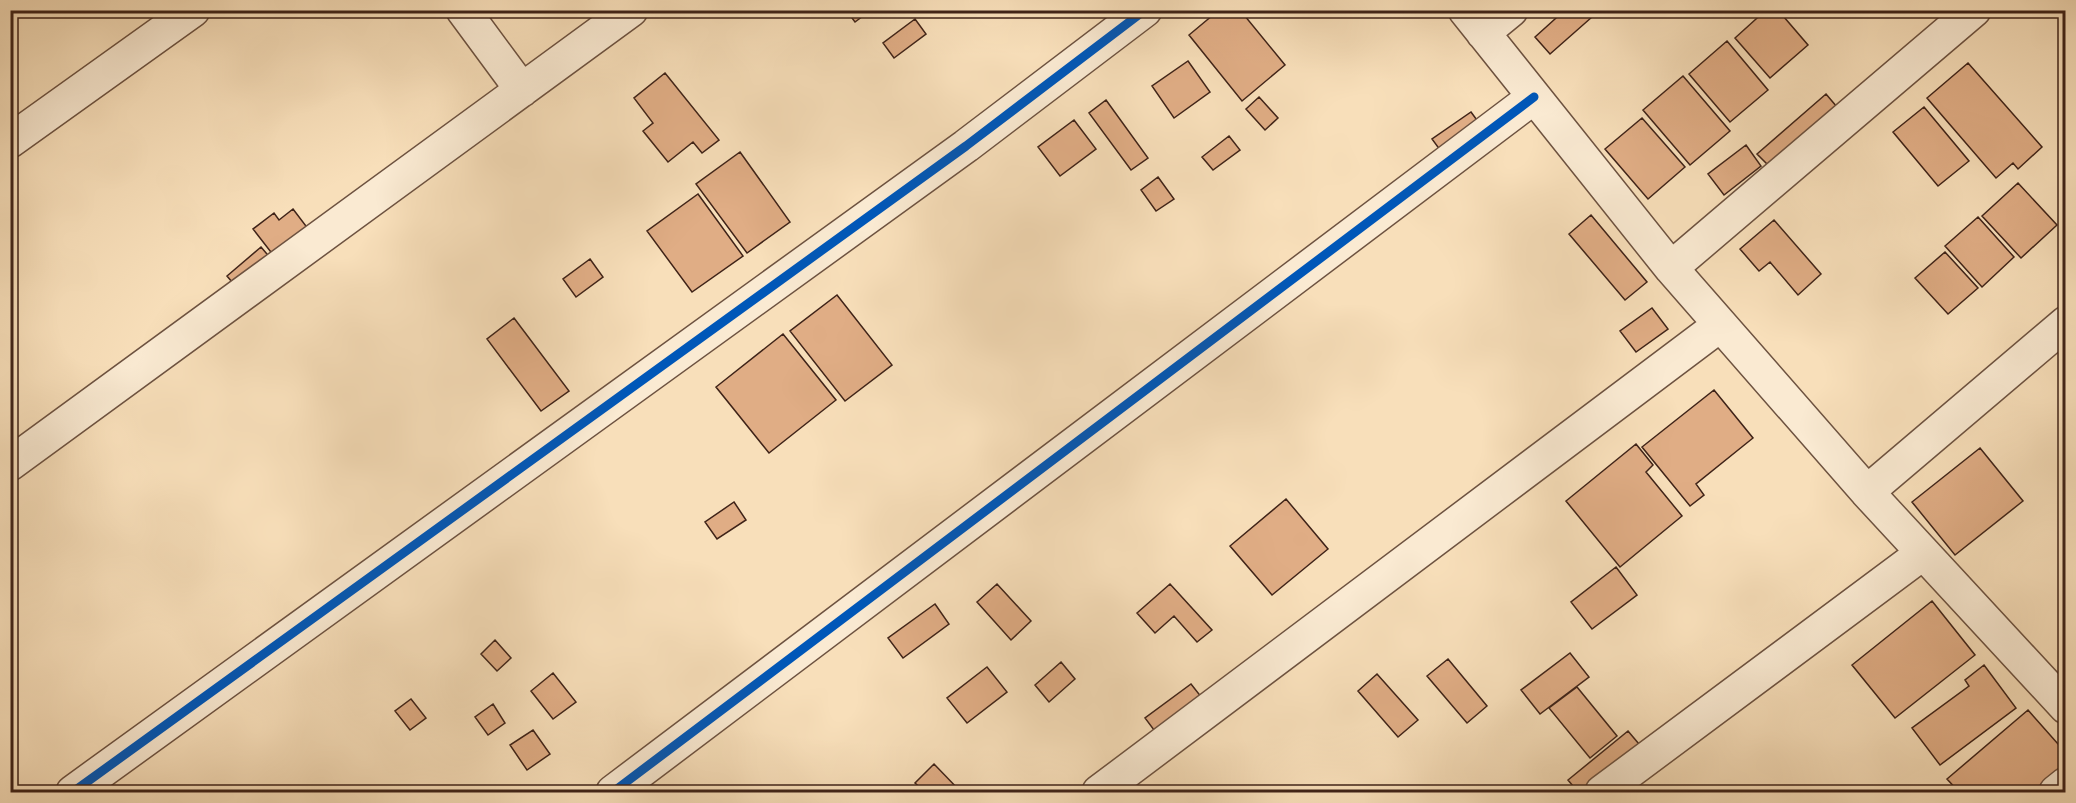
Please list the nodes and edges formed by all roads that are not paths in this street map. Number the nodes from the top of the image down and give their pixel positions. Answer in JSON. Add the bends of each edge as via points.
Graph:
{"nodes":[{"id":1,"x":193,"y":10,"type":"edge"},
{"id":2,"x":464,"y":10,"type":"edge"},
{"id":3,"x":631,"y":10,"type":"edge"},
{"id":4,"x":1145,"y":10,"type":"edge"},
{"id":5,"x":1511,"y":10,"type":"edge"},
{"id":6,"x":1974,"y":10,"type":"edge"},
{"id":7,"x":1474,"y":22,"type":"edge"},
{"id":8,"x":522,"y":90,"type":"junction"},
{"id":9,"x":1534,"y":98,"type":"junction"},
{"id":10,"x":10,"y":141,"type":"edge"},
{"id":11,"x":1671,"y":268,"type":"junction"},
{"id":12,"x":2066,"y":323,"type":"edge"},
{"id":13,"x":1720,"y":325,"type":"junction"},
{"id":14,"x":10,"y":464,"type":"edge"},
{"id":15,"x":1867,"y":492,"type":"junction"},
{"id":16,"x":1923,"y":553,"type":"junction"},
{"id":17,"x":2066,"y":707,"type":"edge"},
{"id":18,"x":2066,"y":784,"type":"edge"},
{"id":19,"x":74,"y":792,"type":"edge"},
{"id":20,"x":613,"y":792,"type":"edge"},
{"id":21,"x":1099,"y":792,"type":"edge"},
{"id":22,"x":1602,"y":792,"type":"edge"},
{"id":23,"x":2056,"y":792,"type":"edge"}],
"edges":[{"from":1,"to":10,"type":"street"},
{"from":2,"to":8,"type":"street"},
{"from":3,"to":8,"type":"street"},
{"from":4,"to":19,"type":"street","via":[[966,146]]},
{"from":5,"to":7,"type":"street"},
{"from":6,"to":11,"type":"street"},
{"from":7,"to":9,"type":"street"},
{"from":8,"to":14,"type":"street"},
{"from":9,"to":11,"type":"street"},
{"from":9,"to":20,"type":"street"},
{"from":11,"to":13,"type":"street"},
{"from":12,"to":15,"type":"street"},
{"from":13,"to":15,"type":"street"},
{"from":13,"to":21,"type":"street"},
{"from":15,"to":16,"type":"street"},
{"from":16,"to":17,"type":"street"},
{"from":16,"to":22,"type":"street"},
{"from":18,"to":23,"type":"street"}]}
